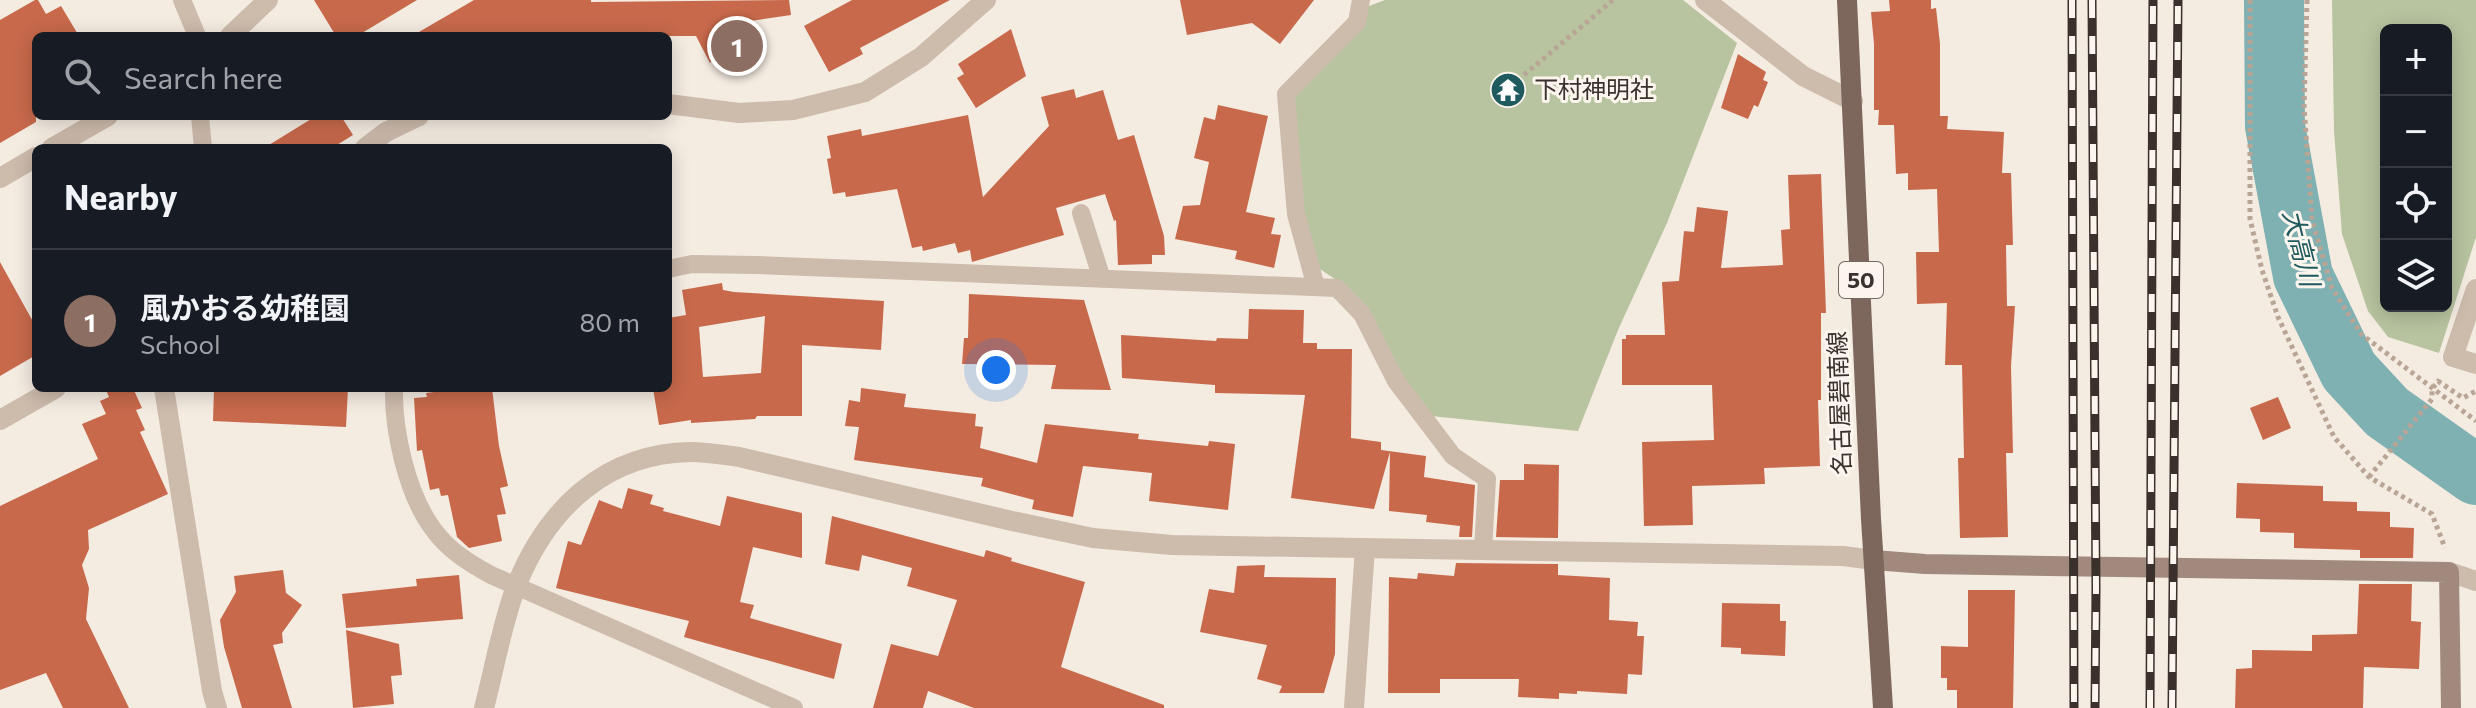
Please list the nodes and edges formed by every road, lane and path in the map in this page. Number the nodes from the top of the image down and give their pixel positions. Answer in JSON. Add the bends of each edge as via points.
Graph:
{"nodes":[{"id":1,"x":182,"y":0,"type":"edge"},
{"id":2,"x":268,"y":0,"type":"edge"},
{"id":3,"x":986,"y":0,"type":"edge"},
{"id":4,"x":1361,"y":0,"type":"edge"},
{"id":5,"x":1613,"y":0,"type":"edge"},
{"id":6,"x":1705,"y":0,"type":"edge"},
{"id":7,"x":1847,"y":0,"type":"edge"},
{"id":8,"x":2250,"y":0,"type":"edge"},
{"id":9,"x":2307,"y":0,"type":"edge"},
{"id":10,"x":195,"y":32,"type":"edge"},
{"id":11,"x":234,"y":32,"type":"edge"},
{"id":12,"x":1518,"y":80,"type":"dead end"},
{"id":13,"x":1853,"y":101,"type":"junction"},
{"id":14,"x":672,"y":105,"type":"edge"},
{"id":15,"x":101,"y":120,"type":"edge"},
{"id":16,"x":200,"y":120,"type":"edge"},
{"id":17,"x":411,"y":120,"type":"edge"},
{"id":18,"x":59,"y":144,"type":"edge"},
{"id":19,"x":203,"y":144,"type":"edge"},
{"id":20,"x":370,"y":144,"type":"edge"},
{"id":21,"x":32,"y":159,"type":"edge"},
{"id":22,"x":0,"y":178,"type":"edge"},
{"id":23,"x":1081,"y":213,"type":"dead end"},
{"id":24,"x":672,"y":268,"type":"edge"},
{"id":25,"x":1102,"y":279,"type":"junction"},
{"id":26,"x":1316,"y":287,"type":"junction"},
{"id":27,"x":2476,"y":289,"type":"edge"},
{"id":28,"x":2476,"y":364,"type":"edge"},
{"id":29,"x":2432,"y":389,"type":"junction"},
{"id":30,"x":2476,"y":391,"type":"edge"},
{"id":31,"x":49,"y":392,"type":"edge"},
{"id":32,"x":165,"y":392,"type":"edge"},
{"id":33,"x":394,"y":392,"type":"edge"},
{"id":34,"x":0,"y":420,"type":"edge"},
{"id":35,"x":2476,"y":421,"type":"edge"},
{"id":36,"x":2369,"y":477,"type":"junction"},
{"id":37,"x":1365,"y":548,"type":"junction"},
{"id":38,"x":1483,"y":551,"type":"junction"},
{"id":39,"x":1874,"y":560,"type":"junction"},
{"id":40,"x":2449,"y":572,"type":"junction"},
{"id":41,"x":2476,"y":581,"type":"edge"},
{"id":42,"x":517,"y":585,"type":"junction"},
{"id":43,"x":217,"y":708,"type":"edge"},
{"id":44,"x":484,"y":708,"type":"edge"},
{"id":45,"x":794,"y":708,"type":"edge"},
{"id":46,"x":1354,"y":708,"type":"edge"},
{"id":47,"x":1883,"y":708,"type":"edge"},
{"id":48,"x":2451,"y":708,"type":"edge"}],
"edges":[{"from":1,"to":10,"type":"lane"},
{"from":2,"to":11,"type":"street"},
{"from":3,"to":14,"type":"street","via":[[921,57],[865,92],[793,110],[739,113]]},
{"from":4,"to":26,"type":"lane","via":[[1357,22],[1286,94],[1296,214]]},
{"from":5,"to":12,"type":"path"},
{"from":6,"to":13,"type":"street","via":[[1803,76]]},
{"from":7,"to":13,"type":"main road","name":"名古屋碧南線","number":"50"},
{"from":8,"to":36,"type":"path","via":[[2248,168],[2250,219],[2259,257],[2278,317],[2334,437]]},
{"from":9,"to":29,"type":"path","via":[[2304,106],[2312,220],[2332,288],[2361,334]]},
{"from":13,"to":39,"type":"main road","name":"名古屋碧南線","number":"50"},
{"from":15,"to":18,"type":"street"},
{"from":16,"to":19,"type":"lane"},
{"from":17,"to":20,"type":"street"},
{"from":21,"to":22,"type":"street"},
{"from":23,"to":25,"type":"lane"},
{"from":24,"to":25,"type":"lane","via":[[757,265]]},
{"from":25,"to":26,"type":"lane"},
{"from":26,"to":38,"type":"lane","via":[[1337,288],[1362,314],[1396,381],[1453,456],[1487,479]]},
{"from":27,"to":28,"type":"street","via":[[2453,357]]},
{"from":29,"to":30,"type":"path","via":[[2438,381],[2463,398]]},
{"from":29,"to":35,"type":"path"},
{"from":29,"to":36,"type":"path","via":[[2432,399]]},
{"from":31,"to":34,"type":"street"},
{"from":32,"to":43,"type":"street"},
{"from":33,"to":42,"type":"lane","via":[[393,412],[408,478],[432,528],[469,563]]},
{"from":36,"to":40,"type":"path","via":[[2432,514]]},
{"from":37,"to":38,"type":"street"},
{"from":37,"to":42,"type":"street","via":[[1172,545],[1093,538],[739,457],[693,452],[635,462],[589,484],[541,536]]},
{"from":37,"to":46,"type":"street"},
{"from":38,"to":39,"type":"street"},
{"from":39,"to":40,"type":"street"},
{"from":39,"to":47,"type":"main road","name":"名古屋碧南線","number":"50"},
{"from":40,"to":41,"type":"street"},
{"from":40,"to":48,"type":"street"},
{"from":42,"to":44,"type":"street"},
{"from":42,"to":45,"type":"lane"}]}
